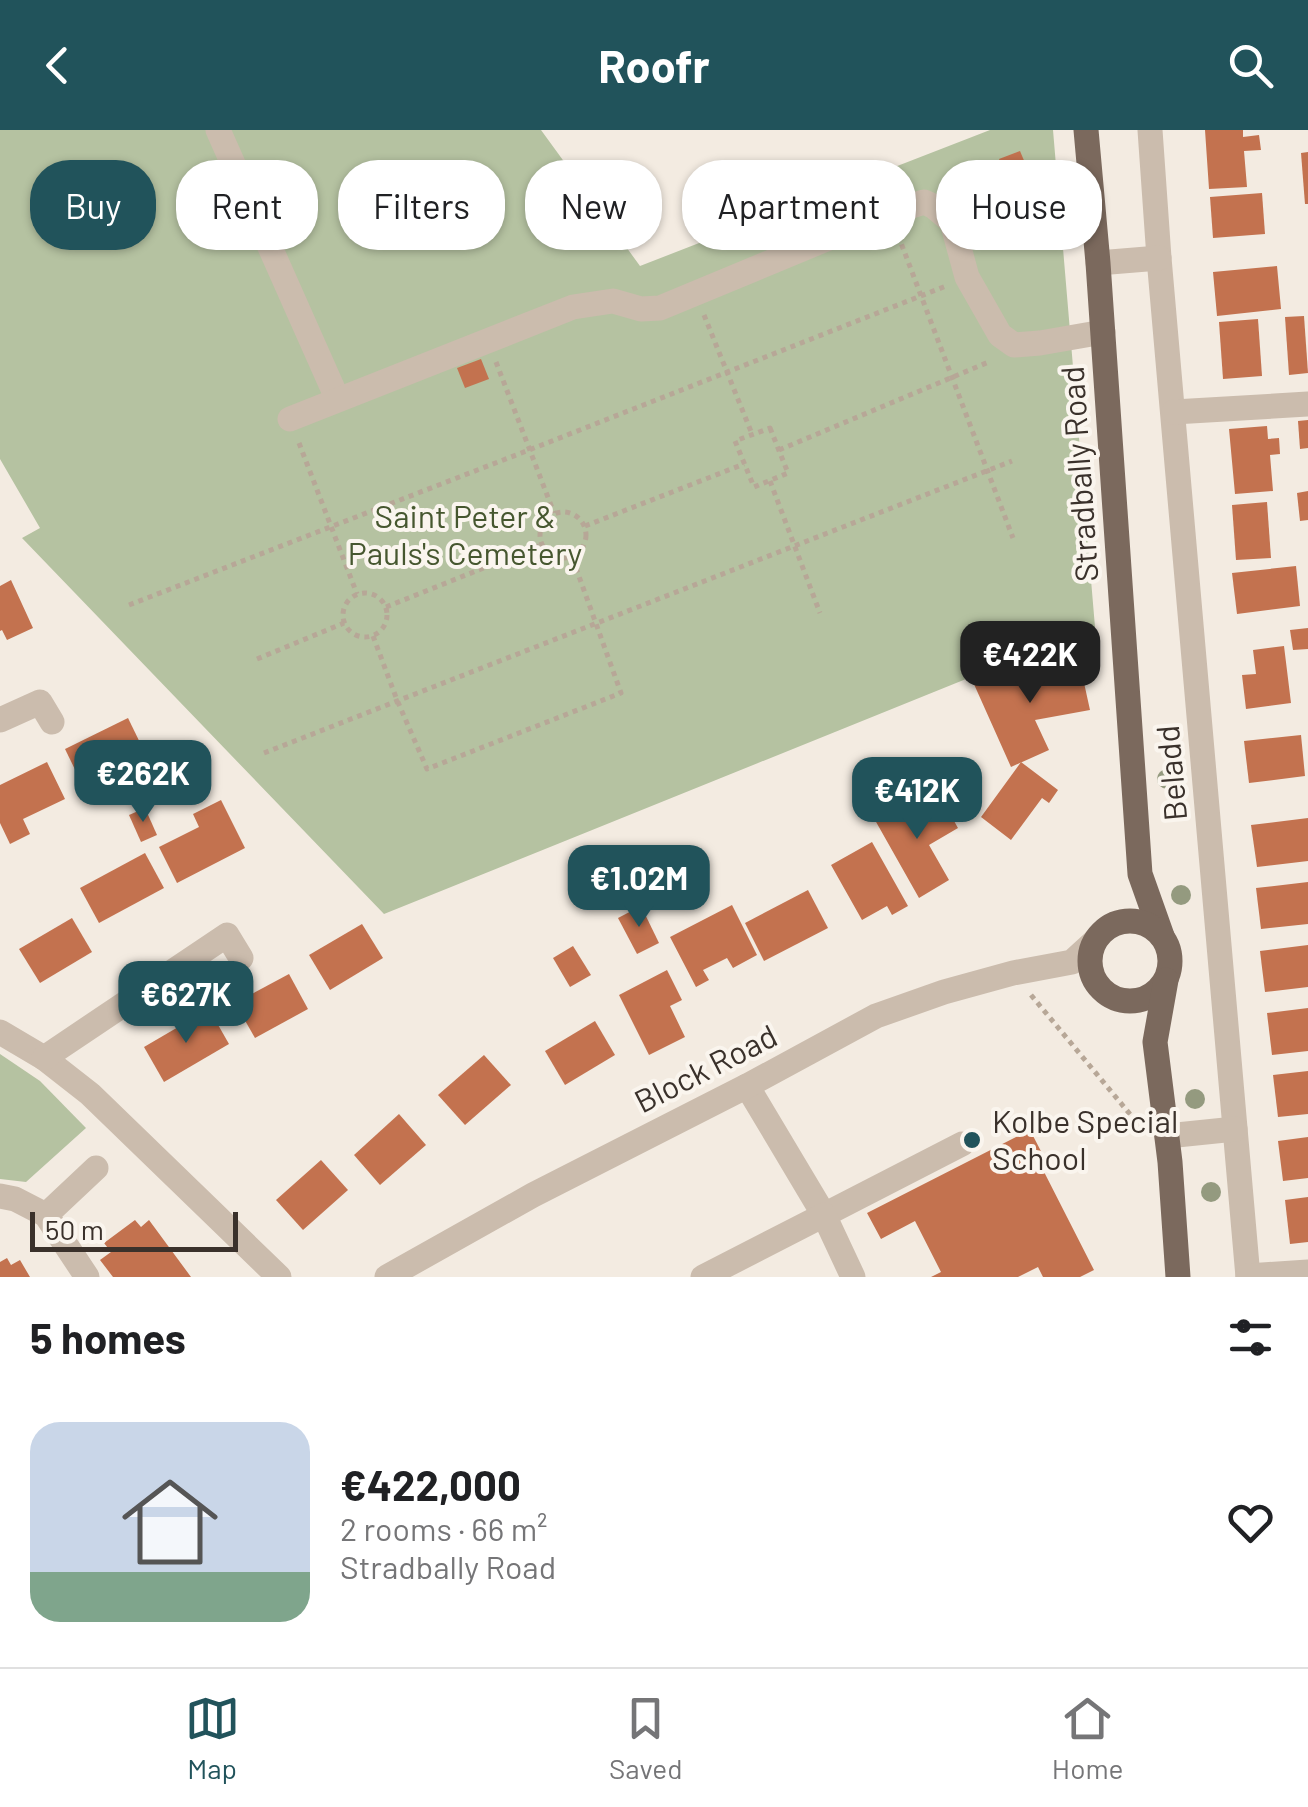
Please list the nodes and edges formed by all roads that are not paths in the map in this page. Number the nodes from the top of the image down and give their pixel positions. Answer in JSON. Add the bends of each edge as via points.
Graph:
{"nodes":[{"id":1,"x":218,"y":130,"type":"edge"},
{"id":2,"x":1086,"y":130,"type":"edge"},
{"id":3,"x":1150,"y":130,"type":"edge"},
{"id":4,"x":936,"y":209,"type":"edge"},
{"id":5,"x":960,"y":250,"type":"edge"},
{"id":6,"x":1159,"y":258,"type":"junction"},
{"id":7,"x":1098,"y":263,"type":"junction"},
{"id":8,"x":1102,"y":332,"type":"junction"},
{"id":9,"x":337,"y":398,"type":"junction"},
{"id":10,"x":1308,"y":404,"type":"edge"},
{"id":11,"x":1174,"y":412,"type":"junction"},
{"id":12,"x":290,"y":419,"type":"road end"},
{"id":13,"x":0,"y":720,"type":"edge"},
{"id":14,"x":52,"y":722,"type":"dead end"},
{"id":15,"x":1140,"y":874,"type":"junction"},
{"id":16,"x":1119,"y":922,"type":"junction"},
{"id":17,"x":1162,"y":936,"type":"junction"},
{"id":18,"x":242,"y":958,"type":"dead end"},
{"id":19,"x":1082,"y":967,"type":"junction"},
{"id":20,"x":1166,"y":980,"type":"junction"},
{"id":21,"x":1111,"y":996,"type":"junction"},
{"id":22,"x":0,"y":1032,"type":"edge"},
{"id":23,"x":1154,"y":1042,"type":"junction"},
{"id":24,"x":44,"y":1058,"type":"junction"},
{"id":25,"x":747,"y":1086,"type":"junction"},
{"id":26,"x":1235,"y":1129,"type":"junction"},
{"id":27,"x":1167,"y":1136,"type":"junction"},
{"id":28,"x":962,"y":1144,"type":"dead end"},
{"id":29,"x":96,"y":1168,"type":"dead end"},
{"id":30,"x":0,"y":1196,"type":"edge"},
{"id":31,"x":46,"y":1215,"type":"junction"},
{"id":32,"x":824,"y":1215,"type":"junction"},
{"id":33,"x":1308,"y":1272,"type":"edge"},
{"id":34,"x":1248,"y":1276,"type":"edge"},
{"id":35,"x":87,"y":1277,"type":"edge"},
{"id":36,"x":279,"y":1277,"type":"edge"},
{"id":37,"x":387,"y":1277,"type":"edge"},
{"id":38,"x":702,"y":1277,"type":"edge"},
{"id":39,"x":853,"y":1277,"type":"edge"},
{"id":40,"x":1178,"y":1277,"type":"edge"}],
"edges":[{"from":1,"to":9,"type":"street"},
{"from":2,"to":7,"type":"main road","name":"Stradbally Road"},
{"from":3,"to":6,"type":"street","name":"Beladd"},
{"from":4,"to":9,"type":"street","via":[[924,202],[890,213],[660,308],[613,301],[573,307]]},
{"from":5,"to":8,"type":"street","via":[[1000,335],[1014,345]]},
{"from":6,"to":7,"type":"street"},
{"from":6,"to":11,"type":"street","name":"Beladd"},
{"from":7,"to":8,"type":"main road","name":"Stradbally Road"},
{"from":8,"to":15,"type":"main road","name":"Stradbally Road"},
{"from":9,"to":12,"type":"street"},
{"from":10,"to":11,"type":"street"},
{"from":11,"to":26,"type":"street","name":"Beladd"},
{"from":13,"to":14,"type":"street","via":[[40,702]]},
{"from":15,"to":16,"type":"main road","name":"Stradbally Road"},
{"from":15,"to":17,"type":"main road","name":"Stradbally Road"},
{"from":16,"to":17,"type":"main road","via":[[1135,920]]},
{"from":16,"to":19,"type":"main road","via":[[1095,941]]},
{"from":17,"to":20,"type":"main road","via":[[1169,950]]},
{"from":18,"to":24,"type":"street","via":[[227,935]]},
{"from":19,"to":21,"type":"main road"},
{"from":19,"to":25,"type":"street","name":"Block Road","via":[[1013,973],[876,1016]]},
{"from":20,"to":21,"type":"main road","via":[[1141,1000]]},
{"from":20,"to":23,"type":"main road"},
{"from":21,"to":23,"type":"main road"},
{"from":22,"to":24,"type":"street"},
{"from":23,"to":27,"type":"main road"},
{"from":24,"to":36,"type":"street","via":[[90,1094]]},
{"from":25,"to":32,"type":"street"},
{"from":25,"to":37,"type":"street","name":"Block Road","via":[[532,1194]]},
{"from":26,"to":27,"type":"street"},
{"from":26,"to":34,"type":"street","name":"Beladd"},
{"from":27,"to":40,"type":"main road"},
{"from":28,"to":32,"type":"street"},
{"from":29,"to":31,"type":"street"},
{"from":30,"to":31,"type":"street"},
{"from":31,"to":35,"type":"street"},
{"from":32,"to":38,"type":"street"},
{"from":32,"to":39,"type":"street"},
{"from":33,"to":34,"type":"street","name":"Beladd"}]}
